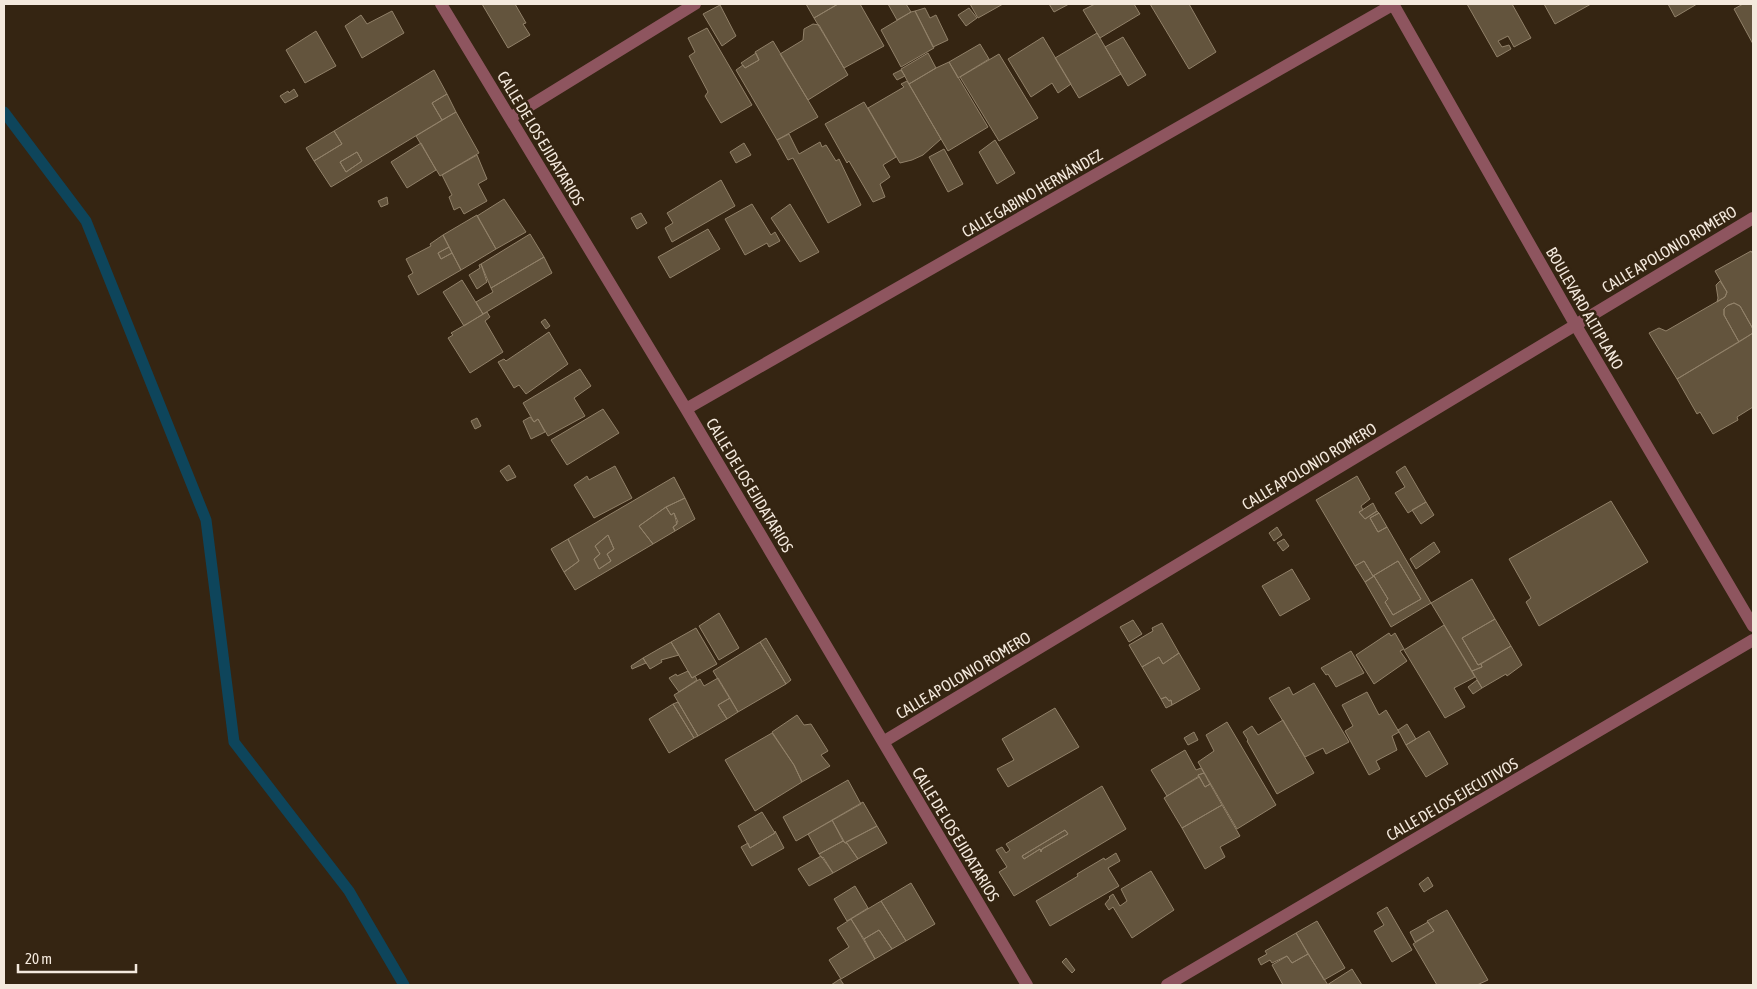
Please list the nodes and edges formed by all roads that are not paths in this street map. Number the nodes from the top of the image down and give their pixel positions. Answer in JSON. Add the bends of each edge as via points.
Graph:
{"nodes":[{"id":1,"x":441,"y":4,"type":"edge"},
{"id":2,"x":695,"y":4,"type":"edge"},
{"id":3,"x":1393,"y":4,"type":"edge"},
{"id":4,"x":510,"y":118,"type":"junction"},
{"id":5,"x":1753,"y":218,"type":"edge"},
{"id":6,"x":1575,"y":324,"type":"junction"},
{"id":7,"x":686,"y":410,"type":"junction"},
{"id":8,"x":1753,"y":626,"type":"edge"},
{"id":9,"x":1753,"y":640,"type":"edge"},
{"id":10,"x":883,"y":742,"type":"junction"},
{"id":11,"x":1027,"y":985,"type":"edge"},
{"id":12,"x":1168,"y":985,"type":"edge"}],
"edges":[{"from":1,"to":4,"type":"street","name":"CALLE DE LOS EJIDATARIOS"},
{"from":2,"to":4,"type":"street"},
{"from":3,"to":6,"type":"street","name":"BOULEVARD ALTIPLANO"},
{"from":3,"to":7,"type":"street","name":"CALLE GABINO HERNÁNDEZ"},
{"from":4,"to":7,"type":"street","name":"CALLE DE LOS EJIDATARIOS"},
{"from":5,"to":6,"type":"street","name":"CALLE APOLONIO ROMERO"},
{"from":6,"to":8,"type":"street","name":"BOULEVARD ALTIPLANO"},
{"from":6,"to":10,"type":"street","name":"CALLE APOLONIO ROMERO"},
{"from":7,"to":10,"type":"street","name":"CALLE DE LOS EJIDATARIOS"},
{"from":9,"to":12,"type":"street","name":"CALLE DE LOS EJECUTIVOS"},
{"from":10,"to":11,"type":"street","name":"CALLE DE LOS EJIDATARIOS"}]}
